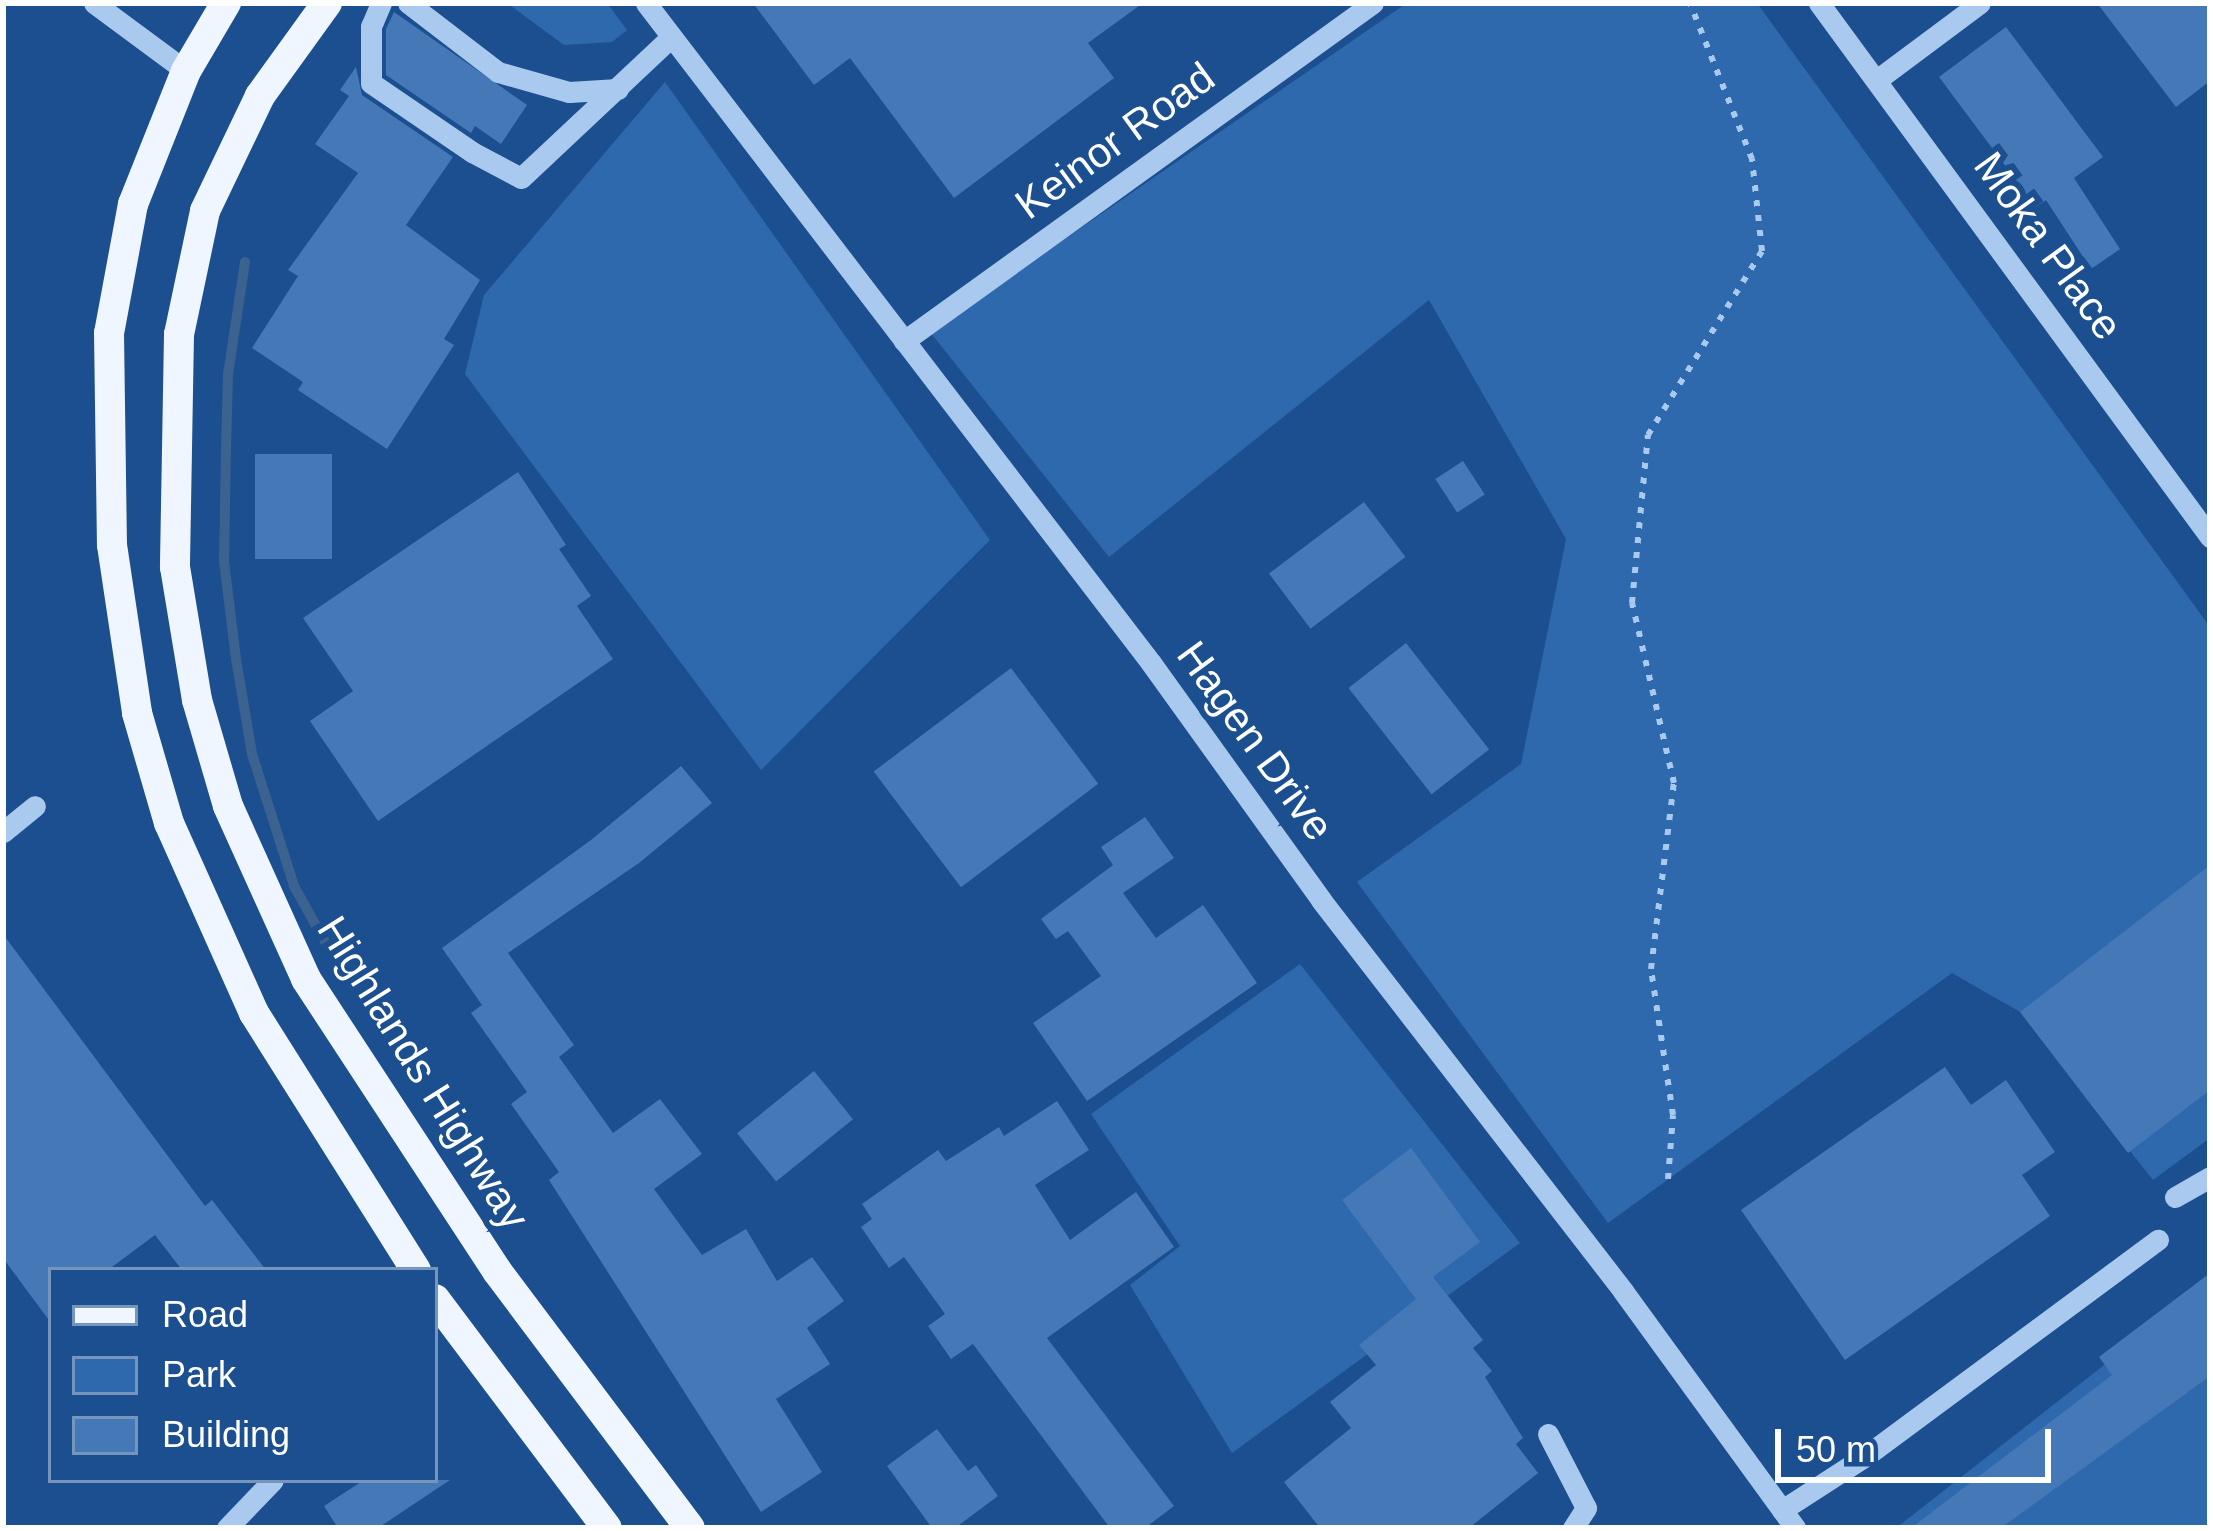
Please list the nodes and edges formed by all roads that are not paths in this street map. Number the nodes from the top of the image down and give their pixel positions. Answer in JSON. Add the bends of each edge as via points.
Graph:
{"nodes":[{"id":1,"x":226,"y":3,"type":"edge"},
{"id":2,"x":327,"y":3,"type":"edge"},
{"id":3,"x":381,"y":3,"type":"edge"},
{"id":4,"x":408,"y":3,"type":"edge"},
{"id":5,"x":646,"y":3,"type":"edge"},
{"id":6,"x":1373,"y":3,"type":"edge"},
{"id":7,"x":1819,"y":3,"type":"edge"},
{"id":8,"x":1980,"y":3,"type":"edge"},
{"id":9,"x":106,"y":7,"type":"edge"},
{"id":10,"x":670,"y":38,"type":"junction"},
{"id":11,"x":186,"y":71,"type":"junction"},
{"id":12,"x":1878,"y":79,"type":"junction"},
{"id":13,"x":618,"y":89,"type":"junction"},
{"id":14,"x":904,"y":341,"type":"junction"},
{"id":15,"x":2210,"y":537,"type":"edge"},
{"id":16,"x":35,"y":806,"type":"dead end"},
{"id":17,"x":3,"y":832,"type":"edge"},
{"id":18,"x":2210,"y":1177,"type":"edge"},
{"id":19,"x":2175,"y":1198,"type":"dead end"},
{"id":20,"x":2158,"y":1240,"type":"dead end"},
{"id":21,"x":414,"y":1267,"type":"edge"},
{"id":22,"x":441,"y":1320,"type":"edge"},
{"id":23,"x":1548,"y":1434,"type":"dead end"},
{"id":24,"x":270,"y":1483,"type":"edge"},
{"id":25,"x":1788,"y":1519,"type":"edge"},
{"id":26,"x":227,"y":1528,"type":"edge"},
{"id":27,"x":607,"y":1528,"type":"edge"},
{"id":28,"x":690,"y":1528,"type":"edge"},
{"id":29,"x":1574,"y":1528,"type":"edge"}],
"edges":[{"from":1,"to":11,"type":"main road"},
{"from":2,"to":28,"type":"main road","name":"Highlands Highway","via":[[260,96],[205,211],[179,334],[175,567],[197,700],[228,806],[306,979],[497,1271]]},
{"from":3,"to":13,"type":"street","via":[[370,26],[371,83],[521,178]]},
{"from":4,"to":13,"type":"street","via":[[498,72],[568,92]]},
{"from":5,"to":10,"type":"street","name":"Hagen Drive"},
{"from":6,"to":14,"type":"street","name":"Keinor Road"},
{"from":7,"to":12,"type":"street","name":"Moka Place"},
{"from":8,"to":12,"type":"street"},
{"from":9,"to":11,"type":"street"},
{"from":10,"to":13,"type":"street"},
{"from":10,"to":14,"type":"street","name":"Hagen Drive"},
{"from":11,"to":21,"type":"main road","via":[[134,204],[109,333],[112,545],[137,713],[169,823],[254,1013]]},
{"from":12,"to":15,"type":"street","name":"Moka Place"},
{"from":14,"to":25,"type":"street","name":"Hagen Drive"},
{"from":16,"to":17,"type":"street"},
{"from":18,"to":19,"type":"street"},
{"from":20,"to":25,"type":"street"},
{"from":22,"to":27,"type":"main road"},
{"from":23,"to":29,"type":"street","via":[[1586,1508]]},
{"from":24,"to":26,"type":"street"}]}
